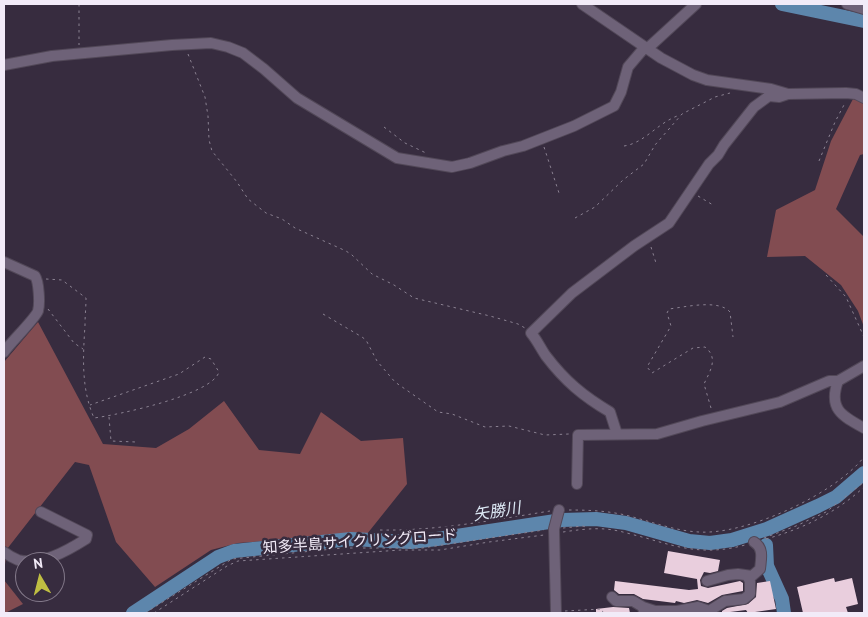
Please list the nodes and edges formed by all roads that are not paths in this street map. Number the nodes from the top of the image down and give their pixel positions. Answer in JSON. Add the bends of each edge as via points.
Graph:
{"nodes":[{"id":1,"x":582,"y":4,"type":"edge"},
{"id":2,"x":696,"y":4,"type":"edge"},
{"id":3,"x":847,"y":4,"type":"edge"},
{"id":4,"x":864,"y":10,"type":"edge"},
{"id":5,"x":646,"y":47,"type":"junction"},
{"id":6,"x":4,"y":65,"type":"edge"},
{"id":7,"x":788,"y":94,"type":"junction"},
{"id":8,"x":864,"y":98,"type":"edge"},
{"id":9,"x":4,"y":262,"type":"edge"},
{"id":10,"x":4,"y":352,"type":"edge"},
{"id":11,"x":864,"y":366,"type":"edge"},
{"id":12,"x":838,"y":381,"type":"junction"},
{"id":13,"x":864,"y":428,"type":"edge"},
{"id":14,"x":617,"y":434,"type":"junction"},
{"id":15,"x":577,"y":484,"type":"dead end"},
{"id":16,"x":559,"y":510,"type":"road end"},
{"id":17,"x":41,"y":512,"type":"dead end"},
{"id":18,"x":754,"y":542,"type":"road end"},
{"id":19,"x":4,"y":552,"type":"edge"},
{"id":20,"x":747,"y":576,"type":"junction"},
{"id":21,"x":707,"y":581,"type":"dead end"},
{"id":22,"x":612,"y":597,"type":"dead end"},
{"id":23,"x":643,"y":610,"type":"edge"},
{"id":24,"x":556,"y":612,"type":"edge"},
{"id":25,"x":677,"y":612,"type":"edge"},
{"id":26,"x":706,"y":612,"type":"edge"}],
"edges":[{"from":1,"to":5,"type":"street"},
{"from":2,"to":5,"type":"street"},
{"from":3,"to":4,"type":"street"},
{"from":5,"to":6,"type":"street","via":[[628,67],[614,106],[523,146],[452,167],[397,158],[297,98],[243,54],[211,43],[79,53]]},
{"from":5,"to":7,"type":"street","via":[[706,80],[772,88]]},
{"from":7,"to":8,"type":"street","via":[[849,93]]},
{"from":7,"to":14,"type":"street","via":[[769,96],[754,108],[708,164],[669,223],[572,293],[531,333],[569,384],[610,412]]},
{"from":9,"to":10,"type":"street","via":[[35,276],[38,294],[38,312]]},
{"from":11,"to":12,"type":"street"},
{"from":12,"to":13,"type":"street","via":[[834,394],[839,412]]},
{"from":12,"to":14,"type":"street","via":[[829,381],[780,402],[652,435]]},
{"from":14,"to":15,"type":"street","via":[[578,435]]},
{"from":16,"to":24,"type":"street","via":[[555,529]]},
{"from":17,"to":19,"type":"street","via":[[87,535],[86,539],[48,559],[19,560]]},
{"from":18,"to":20,"type":"street","via":[[760,548],[760,569]]},
{"from":20,"to":21,"type":"street","via":[[728,575]]},
{"from":20,"to":26,"type":"street","via":[[750,594],[744,599],[725,601]]},
{"from":22,"to":23,"type":"street","via":[[616,601],[633,601]]},
{"from":23,"to":25,"type":"street"},
{"from":25,"to":26,"type":"street","via":[[698,607]]}]}
